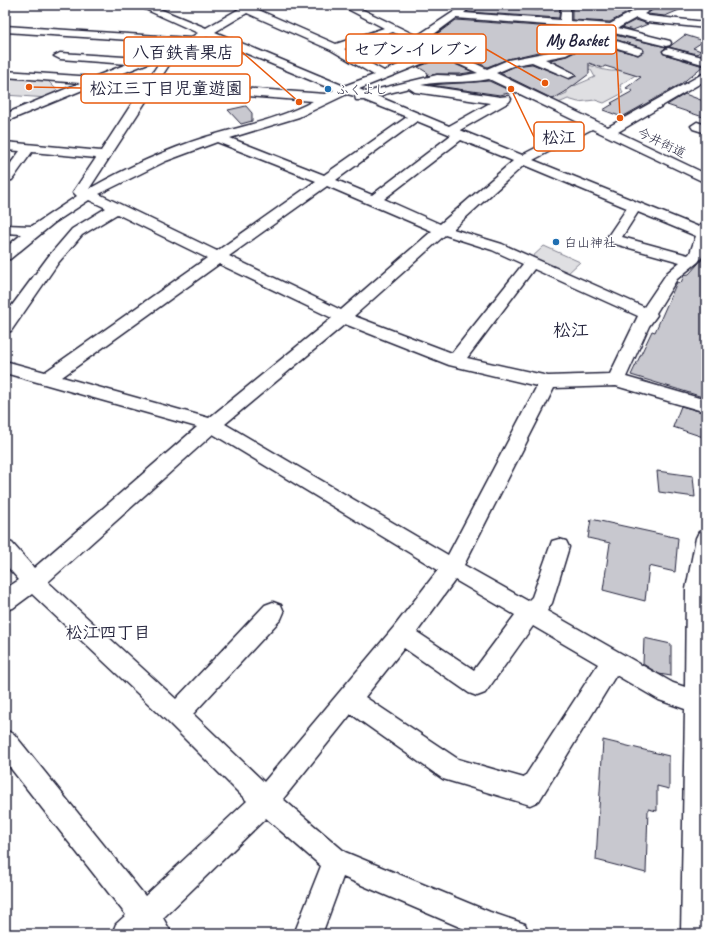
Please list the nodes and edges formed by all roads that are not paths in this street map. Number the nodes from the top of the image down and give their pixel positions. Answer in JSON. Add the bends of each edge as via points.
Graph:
{"nodes":[{"id":1,"x":141,"y":5,"type":"edge"},
{"id":2,"x":346,"y":5,"type":"edge"},
{"id":3,"x":468,"y":5,"type":"edge"},
{"id":4,"x":653,"y":5,"type":"edge"},
{"id":5,"x":245,"y":6,"type":"edge"},
{"id":6,"x":566,"y":6,"type":"edge"},
{"id":7,"x":522,"y":7,"type":"dead end"},
{"id":8,"x":635,"y":14,"type":"junction"},
{"id":9,"x":454,"y":15,"type":"junction"},
{"id":10,"x":522,"y":20,"type":"junction"},
{"id":11,"x":565,"y":23,"type":"junction"},
{"id":12,"x":607,"y":25,"type":"junction"},
{"id":13,"x":706,"y":25,"type":"edge"},
{"id":14,"x":394,"y":28,"type":"junction"},
{"id":15,"x":5,"y":29,"type":"edge"},
{"id":16,"x":208,"y":32,"type":"junction"},
{"id":17,"x":592,"y":37,"type":"junction"},
{"id":18,"x":418,"y":40,"type":"junction"},
{"id":19,"x":550,"y":41,"type":"dead end"},
{"id":20,"x":192,"y":42,"type":"junction"},
{"id":21,"x":582,"y":42,"type":"junction"},
{"id":22,"x":680,"y":43,"type":"dead end"},
{"id":23,"x":335,"y":48,"type":"junction"},
{"id":24,"x":173,"y":50,"type":"junction"},
{"id":25,"x":443,"y":51,"type":"junction"},
{"id":26,"x":638,"y":51,"type":"dead end"},
{"id":27,"x":706,"y":51,"type":"edge"},
{"id":28,"x":60,"y":56,"type":"dead end"},
{"id":29,"x":533,"y":58,"type":"junction"},
{"id":30,"x":142,"y":62,"type":"junction"},
{"id":31,"x":706,"y":62,"type":"edge"},
{"id":32,"x":489,"y":73,"type":"junction"},
{"id":33,"x":5,"y":74,"type":"edge"},
{"id":34,"x":383,"y":75,"type":"junction"},
{"id":35,"x":570,"y":75,"type":"dead end"},
{"id":36,"x":704,"y":78,"type":"edge"},
{"id":37,"x":94,"y":81,"type":"junction"},
{"id":38,"x":150,"y":86,"type":"junction"},
{"id":39,"x":410,"y":86,"type":"junction"},
{"id":40,"x":520,"y":89,"type":"junction"},
{"id":41,"x":348,"y":90,"type":"junction"},
{"id":42,"x":362,"y":96,"type":"junction"},
{"id":43,"x":501,"y":101,"type":"junction"},
{"id":44,"x":321,"y":102,"type":"junction"},
{"id":45,"x":5,"y":108,"type":"edge"},
{"id":46,"x":25,"y":110,"type":"junction"},
{"id":47,"x":415,"y":117,"type":"junction"},
{"id":48,"x":5,"y":118,"type":"edge"},
{"id":49,"x":592,"y":124,"type":"junction"},
{"id":50,"x":609,"y":132,"type":"junction"},
{"id":51,"x":454,"y":133,"type":"junction"},
{"id":52,"x":219,"y":138,"type":"junction"},
{"id":53,"x":5,"y":146,"type":"edge"},
{"id":54,"x":29,"y":148,"type":"junction"},
{"id":55,"x":104,"y":155,"type":"junction"},
{"id":56,"x":521,"y":161,"type":"junction"},
{"id":57,"x":5,"y":177,"type":"edge"},
{"id":58,"x":706,"y":179,"type":"edge"},
{"id":59,"x":326,"y":181,"type":"junction"},
{"id":60,"x":89,"y":195,"type":"junction"},
{"id":61,"x":374,"y":200,"type":"junction"},
{"id":62,"x":635,"y":206,"type":"junction"},
{"id":63,"x":116,"y":208,"type":"junction"},
{"id":64,"x":5,"y":229,"type":"edge"},
{"id":65,"x":442,"y":230,"type":"junction"},
{"id":66,"x":36,"y":231,"type":"junction"},
{"id":67,"x":705,"y":232,"type":"edge"},
{"id":68,"x":5,"y":256,"type":"edge"},
{"id":69,"x":218,"y":258,"type":"junction"},
{"id":70,"x":690,"y":260,"type":"junction"},
{"id":71,"x":532,"y":262,"type":"junction"},
{"id":72,"x":649,"y":315,"type":"junction"},
{"id":73,"x":343,"y":317,"type":"junction"},
{"id":74,"x":5,"y":327,"type":"edge"},
{"id":75,"x":455,"y":361,"type":"junction"},
{"id":76,"x":5,"y":367,"type":"edge"},
{"id":77,"x":47,"y":379,"type":"junction"},
{"id":78,"x":616,"y":380,"type":"junction"},
{"id":79,"x":548,"y":382,"type":"junction"},
{"id":80,"x":706,"y":406,"type":"edge"},
{"id":81,"x":212,"y":425,"type":"junction"},
{"id":82,"x":706,"y":538,"type":"edge"},
{"id":83,"x":559,"y":547,"type":"dead end"},
{"id":84,"x":5,"y":549,"type":"edge"},
{"id":85,"x":452,"y":568,"type":"junction"},
{"id":86,"x":33,"y":582,"type":"junction"},
{"id":87,"x":5,"y":602,"type":"edge"},
{"id":88,"x":273,"y":612,"type":"dead end"},
{"id":89,"x":530,"y":612,"type":"junction"},
{"id":90,"x":402,"y":634,"type":"junction"},
{"id":91,"x":613,"y":660,"type":"junction"},
{"id":92,"x":348,"y":700,"type":"junction"},
{"id":93,"x":701,"y":703,"type":"edge"},
{"id":94,"x":177,"y":715,"type":"junction"},
{"id":95,"x":5,"y":742,"type":"edge"},
{"id":96,"x":264,"y":801,"type":"junction"},
{"id":97,"x":336,"y":861,"type":"junction"},
{"id":98,"x":142,"y":928,"type":"edge"},
{"id":99,"x":308,"y":934,"type":"edge"},
{"id":100,"x":515,"y":934,"type":"edge"},
{"id":101,"x":695,"y":934,"type":"edge"}],
"edges":[{"from":1,"to":16,"type":"street"},
{"from":2,"to":14,"type":"street","name":"今井街道"},
{"from":3,"to":9,"type":"street"},
{"from":4,"to":8,"type":"street"},
{"from":5,"to":16,"type":"street"},
{"from":5,"to":23,"type":"street"},
{"from":6,"to":11,"type":"street"},
{"from":7,"to":10,"type":"street"},
{"from":8,"to":12,"type":"street"},
{"from":8,"to":13,"type":"street","via":[[647,19]]},
{"from":9,"to":10,"type":"street"},
{"from":9,"to":18,"type":"street"},
{"from":10,"to":11,"type":"street","via":[[538,25]]},
{"from":11,"to":12,"type":"street"},
{"from":12,"to":17,"type":"street"},
{"from":12,"to":31,"type":"street"},
{"from":14,"to":18,"type":"street","name":"今井街道"},
{"from":14,"to":23,"type":"street"},
{"from":15,"to":20,"type":"street"},
{"from":16,"to":20,"type":"street"},
{"from":16,"to":41,"type":"street"},
{"from":17,"to":21,"type":"street"},
{"from":17,"to":26,"type":"street"},
{"from":18,"to":25,"type":"street","name":"今井街道"},
{"from":19,"to":21,"type":"street"},
{"from":20,"to":24,"type":"street"},
{"from":21,"to":29,"type":"street","via":[[562,53]]},
{"from":22,"to":27,"type":"street"},
{"from":23,"to":34,"type":"street"},
{"from":24,"to":30,"type":"street"},
{"from":24,"to":38,"type":"street"},
{"from":25,"to":32,"type":"street","name":"今井街道"},
{"from":25,"to":34,"type":"street"},
{"from":28,"to":30,"type":"street"},
{"from":29,"to":32,"type":"street","via":[[512,62]]},
{"from":29,"to":35,"type":"street"},
{"from":30,"to":37,"type":"street"},
{"from":32,"to":39,"type":"street","via":[[486,76],[460,79],[437,78]]},
{"from":32,"to":40,"type":"street","name":"今井街道"},
{"from":33,"to":37,"type":"street"},
{"from":34,"to":41,"type":"street"},
{"from":36,"to":50,"type":"street"},
{"from":37,"to":38,"type":"street"},
{"from":37,"to":46,"type":"street"},
{"from":38,"to":44,"type":"street"},
{"from":38,"to":55,"type":"street"},
{"from":39,"to":42,"type":"street"},
{"from":39,"to":43,"type":"street"},
{"from":40,"to":43,"type":"street"},
{"from":40,"to":49,"type":"street","name":"今井街道"},
{"from":41,"to":42,"type":"street"},
{"from":41,"to":44,"type":"street"},
{"from":42,"to":44,"type":"street"},
{"from":42,"to":47,"type":"street"},
{"from":43,"to":51,"type":"street"},
{"from":44,"to":52,"type":"street","via":[[271,124]]},
{"from":45,"to":46,"type":"street"},
{"from":46,"to":48,"type":"street"},
{"from":47,"to":51,"type":"street"},
{"from":47,"to":59,"type":"street"},
{"from":49,"to":50,"type":"street","name":"今井街道"},
{"from":49,"to":56,"type":"street"},
{"from":50,"to":58,"type":"street","name":"今井街道"},
{"from":51,"to":56,"type":"street"},
{"from":51,"to":61,"type":"street"},
{"from":52,"to":59,"type":"street"},
{"from":52,"to":60,"type":"street","via":[[164,157]]},
{"from":53,"to":54,"type":"street"},
{"from":54,"to":55,"type":"street"},
{"from":54,"to":57,"type":"street"},
{"from":55,"to":60,"type":"street","via":[[80,192]]},
{"from":56,"to":62,"type":"street"},
{"from":56,"to":65,"type":"street"},
{"from":59,"to":61,"type":"street"},
{"from":59,"to":69,"type":"street"},
{"from":60,"to":63,"type":"street"},
{"from":60,"to":66,"type":"street","via":[[63,210]]},
{"from":61,"to":65,"type":"street"},
{"from":62,"to":67,"type":"street"},
{"from":62,"to":70,"type":"street","via":[[612,239]]},
{"from":63,"to":69,"type":"street"},
{"from":63,"to":74,"type":"street","via":[[77,232],[52,260]]},
{"from":64,"to":66,"type":"street"},
{"from":65,"to":71,"type":"street","via":[[497,247]]},
{"from":65,"to":73,"type":"street"},
{"from":66,"to":68,"type":"street"},
{"from":67,"to":70,"type":"street","via":[[695,256]]},
{"from":69,"to":73,"type":"street"},
{"from":69,"to":77,"type":"street"},
{"from":70,"to":72,"type":"street","via":[[673,275]]},
{"from":71,"to":72,"type":"street"},
{"from":71,"to":75,"type":"street"},
{"from":72,"to":78,"type":"street","via":[[626,355]]},
{"from":73,"to":75,"type":"street"},
{"from":73,"to":81,"type":"street"},
{"from":75,"to":79,"type":"street"},
{"from":76,"to":77,"type":"street"},
{"from":77,"to":81,"type":"street"},
{"from":78,"to":79,"type":"street"},
{"from":78,"to":80,"type":"street"},
{"from":79,"to":85,"type":"street"},
{"from":81,"to":85,"type":"street"},
{"from":81,"to":86,"type":"street"},
{"from":82,"to":93,"type":"street","via":[[697,589]]},
{"from":83,"to":89,"type":"street","via":[[541,603]]},
{"from":84,"to":86,"type":"street"},
{"from":85,"to":89,"type":"street"},
{"from":85,"to":90,"type":"street"},
{"from":86,"to":87,"type":"street"},
{"from":86,"to":94,"type":"street"},
{"from":88,"to":94,"type":"street"},
{"from":89,"to":90,"type":"street","via":[[477,685]]},
{"from":89,"to":91,"type":"street"},
{"from":90,"to":92,"type":"street"},
{"from":91,"to":92,"type":"street","via":[[530,792],[452,770]]},
{"from":91,"to":93,"type":"street","via":[[667,692]]},
{"from":92,"to":96,"type":"street"},
{"from":93,"to":101,"type":"street"},
{"from":94,"to":96,"type":"street"},
{"from":95,"to":98,"type":"street"},
{"from":96,"to":97,"type":"street"},
{"from":96,"to":98,"type":"street"},
{"from":97,"to":99,"type":"street"},
{"from":97,"to":100,"type":"street","via":[[490,926]]}]}
